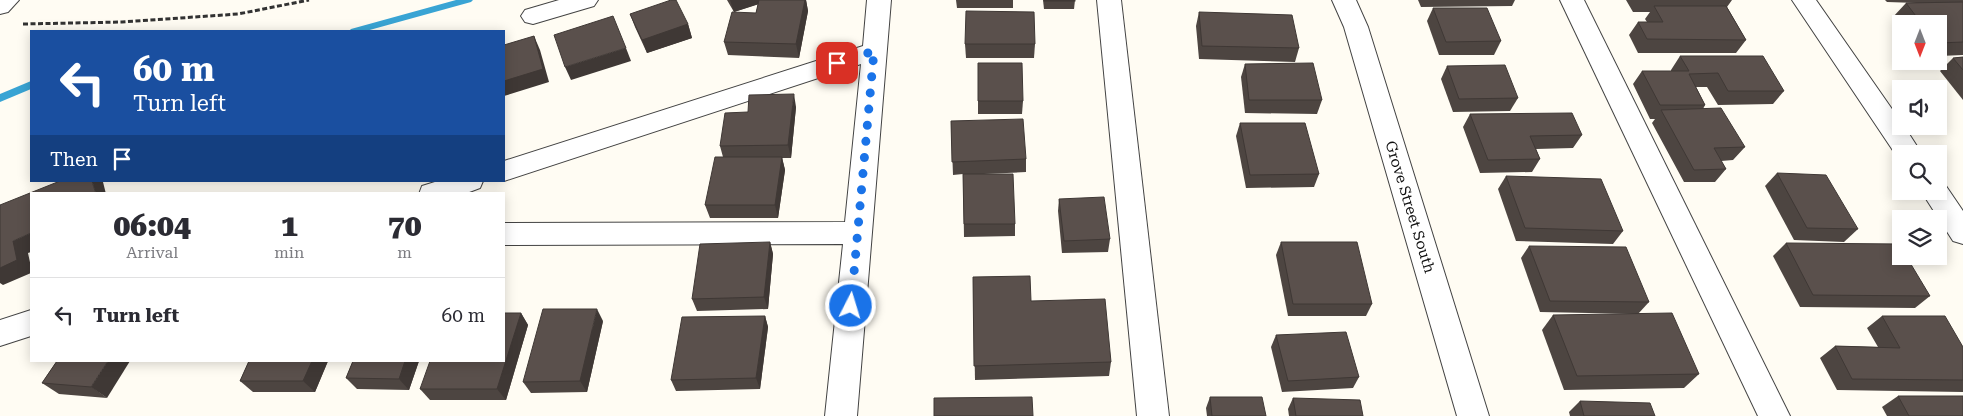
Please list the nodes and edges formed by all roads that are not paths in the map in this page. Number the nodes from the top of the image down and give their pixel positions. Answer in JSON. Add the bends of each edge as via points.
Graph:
{"nodes":[{"id":1,"x":7,"y":0,"type":"edge"},
{"id":2,"x":586,"y":0,"type":"edge"},
{"id":3,"x":879,"y":0,"type":"edge"},
{"id":4,"x":1108,"y":0,"type":"edge"},
{"id":5,"x":1344,"y":0,"type":"edge"},
{"id":6,"x":1572,"y":0,"type":"edge"},
{"id":7,"x":1804,"y":0,"type":"edge"},
{"id":8,"x":0,"y":6,"type":"edge"},
{"id":9,"x":533,"y":16,"type":"dead end"},
{"id":10,"x":874,"y":51,"type":"junction"},
{"id":11,"x":1903,"y":145,"type":"edge"},
{"id":12,"x":505,"y":170,"type":"edge"},
{"id":13,"x":467,"y":182,"type":"edge"},
{"id":14,"x":438,"y":192,"type":"edge"},
{"id":15,"x":1940,"y":200,"type":"edge"},
{"id":16,"x":858,"y":233,"type":"junction"},
{"id":17,"x":1963,"y":233,"type":"edge"},
{"id":18,"x":505,"y":234,"type":"edge"},
{"id":19,"x":30,"y":323,"type":"edge"},
{"id":20,"x":0,"y":333,"type":"edge"},
{"id":21,"x":841,"y":416,"type":"edge"},
{"id":22,"x":1153,"y":416,"type":"edge"},
{"id":23,"x":1473,"y":416,"type":"edge"},
{"id":24,"x":1774,"y":416,"type":"edge"}],
"edges":[{"from":1,"to":8,"type":"street"},
{"from":2,"to":9,"type":"street"},
{"from":3,"to":10,"type":"street"},
{"from":4,"to":22,"type":"street"},
{"from":5,"to":23,"type":"street","name":"Grove Street South","via":[[1356,27]]},
{"from":6,"to":24,"type":"street"},
{"from":7,"to":11,"type":"street"},
{"from":10,"to":12,"type":"street"},
{"from":10,"to":16,"type":"street"},
{"from":13,"to":14,"type":"street"},
{"from":15,"to":17,"type":"street"},
{"from":16,"to":18,"type":"street"},
{"from":16,"to":21,"type":"street"},
{"from":19,"to":20,"type":"street"}]}
